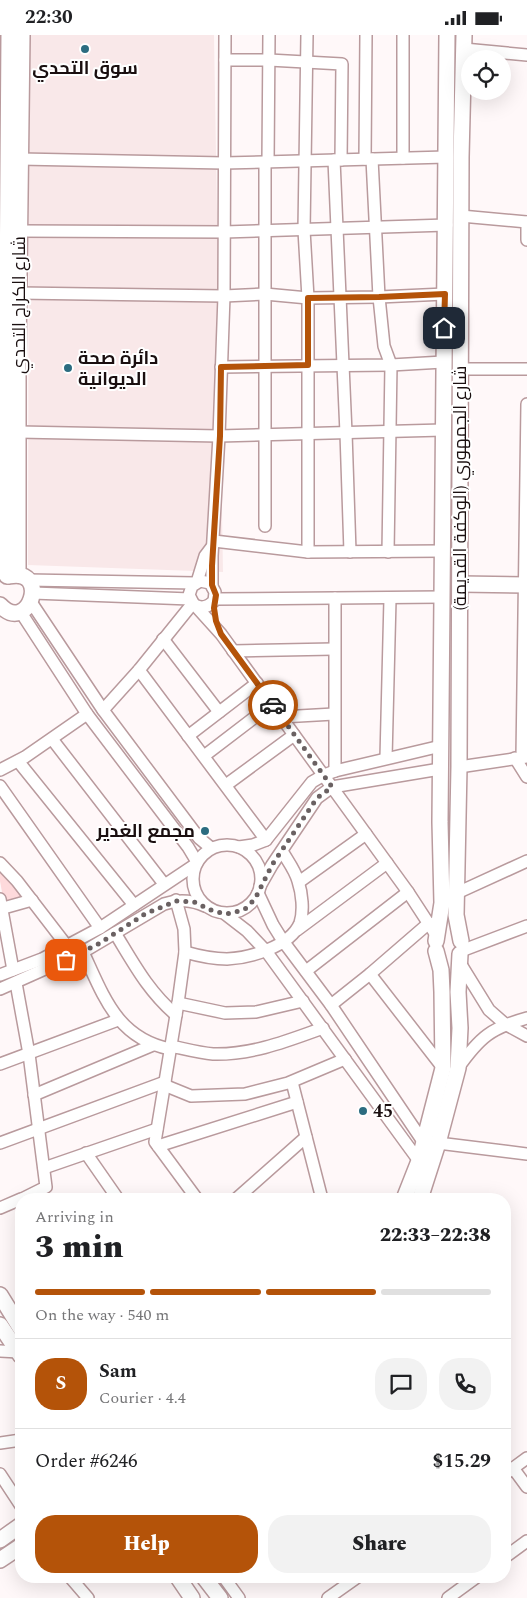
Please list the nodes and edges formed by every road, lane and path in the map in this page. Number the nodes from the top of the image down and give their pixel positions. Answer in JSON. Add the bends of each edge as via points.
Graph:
{"nodes":[{"id":1,"x":9,"y":35,"type":"edge"},
{"id":2,"x":22,"y":35,"type":"edge"},
{"id":3,"x":225,"y":35,"type":"edge"},
{"id":4,"x":269,"y":35,"type":"edge"},
{"id":5,"x":307,"y":35,"type":"edge"},
{"id":6,"x":366,"y":35,"type":"edge"},
{"id":7,"x":402,"y":35,"type":"edge"},
{"id":8,"x":447,"y":35,"type":"edge"},
{"id":9,"x":464,"y":42,"type":"edge"},
{"id":10,"x":527,"y":55,"type":"edge"},
{"id":11,"x":225,"y":60,"type":"junction"},
{"id":12,"x":269,"y":60,"type":"junction"},
{"id":13,"x":306,"y":62,"type":"junction"},
{"id":14,"x":446,"y":157,"type":"junction"},
{"id":15,"x":403,"y":158,"type":"junction"},
{"id":16,"x":9,"y":159,"type":"edge"},
{"id":17,"x":369,"y":159,"type":"junction"},
{"id":18,"x":337,"y":160,"type":"junction"},
{"id":19,"x":305,"y":161,"type":"junction"},
{"id":20,"x":266,"y":162,"type":"junction"},
{"id":21,"x":224,"y":163,"type":"junction"},
{"id":22,"x":461,"y":217,"type":"junction"},
{"id":23,"x":527,"y":222,"type":"edge"},
{"id":24,"x":447,"y":225,"type":"junction"},
{"id":25,"x":9,"y":228,"type":"edge"},
{"id":26,"x":375,"y":228,"type":"junction"},
{"id":27,"x":337,"y":229,"type":"junction"},
{"id":28,"x":304,"y":230,"type":"junction"},
{"id":29,"x":265,"y":231,"type":"junction"},
{"id":30,"x":224,"y":232,"type":"junction"},
{"id":31,"x":527,"y":240,"type":"edge"},
{"id":32,"x":9,"y":292,"type":"edge"},
{"id":33,"x":265,"y":294,"type":"junction"},
{"id":34,"x":445,"y":294,"type":"junction"},
{"id":35,"x":224,"y":296,"type":"junction"},
{"id":36,"x":379,"y":297,"type":"junction"},
{"id":37,"x":308,"y":298,"type":"junction"},
{"id":38,"x":340,"y":298,"type":"junction"},
{"id":39,"x":4,"y":358,"type":"edge"},
{"id":40,"x":443,"y":362,"type":"junction"},
{"id":41,"x":342,"y":364,"type":"junction"},
{"id":42,"x":308,"y":365,"type":"junction"},
{"id":43,"x":390,"y":365,"type":"junction"},
{"id":44,"x":265,"y":366,"type":"junction"},
{"id":45,"x":221,"y":367,"type":"junction"},
{"id":46,"x":460,"y":369,"type":"junction"},
{"id":47,"x":527,"y":369,"type":"edge"},
{"id":48,"x":527,"y":404,"type":"edge"},
{"id":49,"x":443,"y":430,"type":"junction"},
{"id":50,"x":390,"y":432,"type":"junction"},
{"id":51,"x":346,"y":433,"type":"junction"},
{"id":52,"x":8,"y":434,"type":"edge"},
{"id":53,"x":308,"y":434,"type":"junction"},
{"id":54,"x":266,"y":435,"type":"junction"},
{"id":55,"x":220,"y":436,"type":"junction"},
{"id":56,"x":265,"y":526,"type":"dead end"},
{"id":57,"x":442,"y":533,"type":"junction"},
{"id":58,"x":460,"y":533,"type":"junction"},
{"id":59,"x":213,"y":544,"type":"junction"},
{"id":60,"x":442,"y":551,"type":"junction"},
{"id":61,"x":350,"y":552,"type":"junction"},
{"id":62,"x":388,"y":552,"type":"junction"},
{"id":63,"x":308,"y":553,"type":"junction"},
{"id":64,"x":196,"y":583,"type":"junction"},
{"id":65,"x":460,"y":584,"type":"junction"},
{"id":66,"x":212,"y":585,"type":"junction"},
{"id":67,"x":526,"y":585,"type":"edge"},
{"id":68,"x":16,"y":586,"type":"edge"},
{"id":69,"x":442,"y":597,"type":"junction"},
{"id":70,"x":335,"y":598,"type":"junction"},
{"id":71,"x":390,"y":599,"type":"junction"},
{"id":72,"x":214,"y":600,"type":"junction"},
{"id":73,"x":193,"y":602,"type":"junction"},
{"id":74,"x":0,"y":605,"type":"edge"},
{"id":75,"x":442,"y":619,"type":"junction"},
{"id":76,"x":459,"y":619,"type":"junction"},
{"id":77,"x":221,"y":634,"type":"junction"},
{"id":78,"x":164,"y":639,"type":"junction"},
{"id":79,"x":334,"y":649,"type":"junction"},
{"id":80,"x":233,"y":651,"type":"junction"},
{"id":81,"x":139,"y":670,"type":"junction"},
{"id":82,"x":257,"y":683,"type":"junction"},
{"id":83,"x":272,"y":704,"type":"junction"},
{"id":84,"x":103,"y":710,"type":"junction"},
{"id":85,"x":219,"y":712,"type":"junction"},
{"id":86,"x":87,"y":714,"type":"junction"},
{"id":87,"x":334,"y":714,"type":"junction"},
{"id":88,"x":281,"y":717,"type":"junction"},
{"id":89,"x":294,"y":735,"type":"junction"},
{"id":90,"x":188,"y":736,"type":"junction"},
{"id":91,"x":52,"y":739,"type":"junction"},
{"id":92,"x":441,"y":746,"type":"junction"},
{"id":93,"x":204,"y":756,"type":"junction"},
{"id":94,"x":521,"y":757,"type":"edge"},
{"id":95,"x":386,"y":758,"type":"junction"},
{"id":96,"x":18,"y":761,"type":"junction"},
{"id":97,"x":458,"y":767,"type":"junction"},
{"id":98,"x":440,"y":769,"type":"junction"},
{"id":99,"x":0,"y":770,"type":"edge"},
{"id":100,"x":335,"y":771,"type":"junction"},
{"id":101,"x":324,"y":775,"type":"junction"},
{"id":102,"x":527,"y":777,"type":"edge"},
{"id":103,"x":226,"y":785,"type":"junction"},
{"id":104,"x":0,"y":786,"type":"edge"},
{"id":105,"x":332,"y":787,"type":"junction"},
{"id":106,"x":366,"y":834,"type":"junction"},
{"id":107,"x":266,"y":839,"type":"junction"},
{"id":108,"x":239,"y":847,"type":"junction"},
{"id":109,"x":212,"y":848,"type":"junction"},
{"id":110,"x":282,"y":851,"type":"junction"},
{"id":111,"x":527,"y":861,"type":"edge"},
{"id":112,"x":0,"y":863,"type":"edge"},
{"id":113,"x":196,"y":863,"type":"junction"},
{"id":114,"x":387,"y":863,"type":"junction"},
{"id":115,"x":299,"y":882,"type":"junction"},
{"id":116,"x":164,"y":884,"type":"junction"},
{"id":117,"x":259,"y":890,"type":"junction"},
{"id":118,"x":408,"y":892,"type":"junction"},
{"id":119,"x":457,"y":893,"type":"junction"},
{"id":120,"x":32,"y":900,"type":"junction"},
{"id":121,"x":176,"y":901,"type":"junction"},
{"id":122,"x":1,"y":905,"type":"edge"},
{"id":123,"x":134,"y":905,"type":"junction"},
{"id":124,"x":206,"y":906,"type":"junction"},
{"id":125,"x":225,"y":914,"type":"junction"},
{"id":126,"x":429,"y":923,"type":"junction"},
{"id":127,"x":527,"y":926,"type":"edge"},
{"id":128,"x":100,"y":928,"type":"junction"},
{"id":129,"x":295,"y":931,"type":"junction"},
{"id":130,"x":116,"y":933,"type":"junction"},
{"id":131,"x":283,"y":941,"type":"junction"},
{"id":132,"x":437,"y":942,"type":"junction"},
{"id":133,"x":67,"y":946,"type":"junction"},
{"id":134,"x":266,"y":951,"type":"junction"},
{"id":135,"x":83,"y":952,"type":"junction"},
{"id":136,"x":185,"y":952,"type":"junction"},
{"id":137,"x":460,"y":953,"type":"junction"},
{"id":138,"x":13,"y":970,"type":"junction"},
{"id":139,"x":306,"y":971,"type":"junction"},
{"id":140,"x":0,"y":975,"type":"edge"},
{"id":141,"x":370,"y":975,"type":"junction"},
{"id":142,"x":16,"y":983,"type":"junction"},
{"id":143,"x":0,"y":989,"type":"edge"},
{"id":144,"x":303,"y":1001,"type":"junction"},
{"id":145,"x":178,"y":1003,"type":"junction"},
{"id":146,"x":331,"y":1005,"type":"junction"},
{"id":147,"x":176,"y":1015,"type":"junction"},
{"id":148,"x":527,"y":1018,"type":"edge"},
{"id":149,"x":118,"y":1020,"type":"junction"},
{"id":150,"x":505,"y":1024,"type":"junction"},
{"id":151,"x":322,"y":1028,"type":"junction"},
{"id":152,"x":527,"y":1036,"type":"edge"},
{"id":153,"x":153,"y":1045,"type":"junction"},
{"id":154,"x":171,"y":1048,"type":"junction"},
{"id":155,"x":29,"y":1054,"type":"junction"},
{"id":156,"x":345,"y":1059,"type":"junction"},
{"id":157,"x":0,"y":1064,"type":"edge"},
{"id":158,"x":451,"y":1068,"type":"junction"},
{"id":159,"x":292,"y":1081,"type":"junction"},
{"id":160,"x":165,"y":1083,"type":"junction"},
{"id":161,"x":34,"y":1095,"type":"junction"},
{"id":162,"x":297,"y":1102,"type":"junction"},
{"id":163,"x":157,"y":1129,"type":"junction"},
{"id":164,"x":38,"y":1130,"type":"junction"},
{"id":165,"x":306,"y":1137,"type":"junction"},
{"id":166,"x":0,"y":1143,"type":"edge"},
{"id":167,"x":431,"y":1143,"type":"junction"},
{"id":168,"x":158,"y":1146,"type":"junction"},
{"id":169,"x":86,"y":1153,"type":"junction"},
{"id":170,"x":527,"y":1154,"type":"edge"},
{"id":171,"x":419,"y":1161,"type":"junction"},
{"id":172,"x":44,"y":1168,"type":"junction"},
{"id":173,"x":40,"y":1193,"type":"edge"},
{"id":174,"x":114,"y":1193,"type":"edge"},
{"id":175,"x":193,"y":1193,"type":"edge"},
{"id":176,"x":243,"y":1193,"type":"edge"},
{"id":177,"x":320,"y":1193,"type":"edge"},
{"id":178,"x":406,"y":1193,"type":"edge"},
{"id":179,"x":421,"y":1193,"type":"edge"},
{"id":180,"x":15,"y":1202,"type":"edge"},
{"id":181,"x":0,"y":1208,"type":"edge"},
{"id":182,"x":0,"y":1295,"type":"edge"},
{"id":183,"x":15,"y":1319,"type":"edge"},
{"id":184,"x":0,"y":1325,"type":"edge"},
{"id":185,"x":15,"y":1347,"type":"edge"},
{"id":186,"x":0,"y":1351,"type":"edge"},
{"id":187,"x":15,"y":1353,"type":"edge"},
{"id":188,"x":15,"y":1441,"type":"edge"},
{"id":189,"x":0,"y":1443,"type":"edge"},
{"id":190,"x":527,"y":1458,"type":"edge"},
{"id":191,"x":511,"y":1470,"type":"edge"},
{"id":192,"x":511,"y":1473,"type":"edge"},
{"id":193,"x":0,"y":1474,"type":"edge"},
{"id":194,"x":527,"y":1487,"type":"edge"},
{"id":195,"x":15,"y":1497,"type":"edge"},
{"id":196,"x":15,"y":1529,"type":"edge"},
{"id":197,"x":0,"y":1540,"type":"edge"},
{"id":198,"x":527,"y":1541,"type":"edge"},
{"id":199,"x":15,"y":1550,"type":"edge"},
{"id":200,"x":511,"y":1553,"type":"edge"},
{"id":201,"x":0,"y":1560,"type":"edge"},
{"id":202,"x":74,"y":1583,"type":"edge"},
{"id":203,"x":180,"y":1583,"type":"edge"},
{"id":204,"x":208,"y":1583,"type":"edge"},
{"id":205,"x":228,"y":1583,"type":"edge"},
{"id":206,"x":349,"y":1583,"type":"edge"},
{"id":207,"x":468,"y":1583,"type":"edge"},
{"id":208,"x":187,"y":1596,"type":"edge"},
{"id":209,"x":83,"y":1597,"type":"edge"},
{"id":210,"x":220,"y":1598,"type":"edge"},
{"id":211,"x":239,"y":1598,"type":"edge"},
{"id":212,"x":328,"y":1598,"type":"edge"},
{"id":213,"x":448,"y":1598,"type":"edge"}],
"edges":[{"from":1,"to":16,"type":"main road"},
{"from":2,"to":16,"type":"main road"},
{"from":3,"to":11,"type":"street"},
{"from":4,"to":12,"type":"street"},
{"from":5,"to":13,"type":"street"},
{"from":6,"to":17,"type":"street"},
{"from":7,"to":15,"type":"street"},
{"from":8,"to":14,"type":"main road","name":"شارع الجمهوري (الوكفة القديمة)"},
{"from":9,"to":10,"type":"street"},
{"from":9,"to":22,"type":"main road","name":"شارع الجمهوري (الوكفة القديمة)"},
{"from":11,"to":12,"type":"street"},
{"from":11,"to":21,"type":"street"},
{"from":12,"to":13,"type":"street"},
{"from":12,"to":20,"type":"street"},
{"from":13,"to":18,"type":"street","via":[[342,65]]},
{"from":13,"to":19,"type":"street"},
{"from":14,"to":15,"type":"street"},
{"from":14,"to":24,"type":"main road","name":"شارع الجمهوري (الوكفة القديمة)"},
{"from":15,"to":17,"type":"street"},
{"from":16,"to":21,"type":"street"},
{"from":16,"to":25,"type":"main road"},
{"from":17,"to":18,"type":"street"},
{"from":17,"to":26,"type":"street"},
{"from":18,"to":19,"type":"street"},
{"from":18,"to":27,"type":"street"},
{"from":19,"to":20,"type":"street"},
{"from":19,"to":28,"type":"street"},
{"from":20,"to":21,"type":"street"},
{"from":20,"to":29,"type":"street"},
{"from":21,"to":30,"type":"street"},
{"from":22,"to":23,"type":"street"},
{"from":22,"to":46,"type":"main road","name":"شارع الجمهوري (الوكفة القديمة)"},
{"from":23,"to":31,"type":"street"},
{"from":24,"to":26,"type":"street"},
{"from":24,"to":34,"type":"main road","name":"شارع الجمهوري (الوكفة القديمة)"},
{"from":25,"to":30,"type":"street"},
{"from":25,"to":32,"type":"main road"},
{"from":26,"to":27,"type":"street"},
{"from":26,"to":36,"type":"street"},
{"from":27,"to":28,"type":"street"},
{"from":27,"to":38,"type":"street"},
{"from":28,"to":29,"type":"street"},
{"from":28,"to":37,"type":"street"},
{"from":29,"to":30,"type":"street"},
{"from":29,"to":33,"type":"street"},
{"from":30,"to":35,"type":"street"},
{"from":32,"to":35,"type":"street"},
{"from":32,"to":39,"type":"main road"},
{"from":32,"to":52,"type":"main road","name":"شارع الكراج التحدي"},
{"from":33,"to":35,"type":"street"},
{"from":33,"to":37,"type":"street"},
{"from":33,"to":44,"type":"street"},
{"from":34,"to":36,"type":"street"},
{"from":34,"to":40,"type":"main road","name":"شارع الجمهوري (الوكفة القديمة)"},
{"from":35,"to":45,"type":"street"},
{"from":36,"to":38,"type":"street"},
{"from":36,"to":43,"type":"street","via":[[384,346]]},
{"from":37,"to":38,"type":"street"},
{"from":37,"to":42,"type":"street"},
{"from":38,"to":41,"type":"street"},
{"from":39,"to":52,"type":"main road"},
{"from":40,"to":43,"type":"street"},
{"from":40,"to":49,"type":"main road","name":"شارع الجمهوري (الوكفة القديمة)"},
{"from":41,"to":42,"type":"street"},
{"from":41,"to":43,"type":"street"},
{"from":41,"to":51,"type":"street"},
{"from":42,"to":44,"type":"street"},
{"from":42,"to":53,"type":"street"},
{"from":43,"to":50,"type":"street"},
{"from":44,"to":45,"type":"street"},
{"from":44,"to":54,"type":"street"},
{"from":45,"to":55,"type":"street"},
{"from":46,"to":47,"type":"street"},
{"from":46,"to":58,"type":"main road","name":"شارع الجمهوري (الوكفة القديمة)"},
{"from":48,"to":67,"type":"street"},
{"from":49,"to":50,"type":"street"},
{"from":49,"to":57,"type":"main road","name":"شارع الجمهوري (الوكفة القديمة)"},
{"from":50,"to":51,"type":"street"},
{"from":50,"to":62,"type":"street"},
{"from":51,"to":53,"type":"street"},
{"from":51,"to":61,"type":"street"},
{"from":52,"to":55,"type":"street"},
{"from":52,"to":68,"type":"main road","name":"شارع الكراج التحدي"},
{"from":53,"to":54,"type":"street"},
{"from":53,"to":63,"type":"street"},
{"from":54,"to":55,"type":"street"},
{"from":54,"to":56,"type":"street"},
{"from":55,"to":59,"type":"street"},
{"from":57,"to":58,"type":"main road"},
{"from":57,"to":60,"type":"main road","name":"شارع الجمهوري (الوكفة القديمة)"},
{"from":58,"to":65,"type":"main road","name":"شارع الجمهوري (الوكفة القديمة)"},
{"from":59,"to":63,"type":"street"},
{"from":59,"to":64,"type":"street","via":[[205,556]]},
{"from":59,"to":66,"type":"street"},
{"from":60,"to":62,"type":"street"},
{"from":60,"to":69,"type":"main road","name":"شارع الجمهوري (الوكفة القديمة)"},
{"from":61,"to":62,"type":"street"},
{"from":61,"to":63,"type":"street"},
{"from":64,"to":66,"type":"street"},
{"from":64,"to":68,"type":"street"},
{"from":64,"to":73,"type":"street","via":[[190,590]]},
{"from":65,"to":67,"type":"main road"},
{"from":65,"to":76,"type":"main road","name":"شارع الجمهوري (الوكفة القديمة)"},
{"from":66,"to":72,"type":"street"},
{"from":67,"to":94,"type":"street"},
{"from":68,"to":73,"type":"street"},
{"from":68,"to":74,"type":"main road","via":[[8,611]]},
{"from":68,"to":84,"type":"street"},
{"from":68,"to":86,"type":"street"},
{"from":69,"to":71,"type":"street"},
{"from":69,"to":75,"type":"main road","name":"شارع الجمهوري (الوكفة القديمة)"},
{"from":70,"to":71,"type":"street"},
{"from":70,"to":72,"type":"street"},
{"from":70,"to":79,"type":"street"},
{"from":71,"to":95,"type":"street"},
{"from":72,"to":73,"type":"street","via":[[203,607]]},
{"from":72,"to":77,"type":"street"},
{"from":73,"to":77,"type":"street"},
{"from":73,"to":78,"type":"street"},
{"from":75,"to":76,"type":"main road"},
{"from":75,"to":92,"type":"main road","name":"شارع الجمهوري (الوكفة القديمة)"},
{"from":76,"to":97,"type":"main road","name":"شارع الجمهوري (الوكفة القديمة)"},
{"from":77,"to":80,"type":"street"},
{"from":78,"to":81,"type":"street"},
{"from":78,"to":85,"type":"street"},
{"from":79,"to":80,"type":"street"},
{"from":79,"to":87,"type":"street"},
{"from":80,"to":82,"type":"street"},
{"from":81,"to":84,"type":"street"},
{"from":81,"to":90,"type":"street"},
{"from":82,"to":83,"type":"street"},
{"from":82,"to":85,"type":"street"},
{"from":83,"to":88,"type":"street"},
{"from":83,"to":93,"type":"street"},
{"from":84,"to":109,"type":"street","via":[[199,837]]},
{"from":85,"to":90,"type":"street"},
{"from":86,"to":91,"type":"street"},
{"from":86,"to":113,"type":"street","via":[[188,847]]},
{"from":87,"to":88,"type":"street"},
{"from":87,"to":100,"type":"street"},
{"from":88,"to":89,"type":"street"},
{"from":89,"to":101,"type":"street"},
{"from":89,"to":103,"type":"street"},
{"from":90,"to":93,"type":"street"},
{"from":91,"to":96,"type":"street"},
{"from":91,"to":116,"type":"street"},
{"from":92,"to":95,"type":"street"},
{"from":92,"to":98,"type":"main road","name":"شارع الجمهوري (الوكفة القديمة)"},
{"from":93,"to":103,"type":"street"},
{"from":94,"to":97,"type":"street"},
{"from":94,"to":102,"type":"street"},
{"from":95,"to":100,"type":"street"},
{"from":96,"to":99,"type":"street"},
{"from":96,"to":123,"type":"street"},
{"from":97,"to":119,"type":"main road","name":"شارع الجمهوري (الوكفة القديمة)"},
{"from":98,"to":105,"type":"street"},
{"from":98,"to":132,"type":"main road","name":"شارع الجمهوري (الوكفة القديمة)","via":[[442,903]]},
{"from":100,"to":101,"type":"street"},
{"from":101,"to":105,"type":"street"},
{"from":101,"to":107,"type":"street","via":[[312,783]]},
{"from":103,"to":107,"type":"street"},
{"from":104,"to":128,"type":"street"},
{"from":105,"to":106,"type":"street"},
{"from":105,"to":110,"type":"street","via":[[317,798]]},
{"from":106,"to":114,"type":"street"},
{"from":106,"to":115,"type":"street"},
{"from":107,"to":108,"type":"street"},
{"from":108,"to":109,"type":"street","via":[[225,845]]},
{"from":108,"to":117,"type":"street","via":[[250,854],[258,866]]},
{"from":109,"to":113,"type":"street"},
{"from":110,"to":115,"type":"street"},
{"from":110,"to":117,"type":"street"},
{"from":111,"to":119,"type":"street"},
{"from":112,"to":120,"type":"street"},
{"from":113,"to":116,"type":"street"},
{"from":113,"to":124,"type":"street","via":[[192,875],[194,889]]},
{"from":114,"to":118,"type":"street"},
{"from":114,"to":129,"type":"street"},
{"from":115,"to":129,"type":"street","via":[[302,906]]},
{"from":116,"to":123,"type":"street"},
{"from":117,"to":125,"type":"street","via":[[245,909]]},
{"from":117,"to":131,"type":"street"},
{"from":118,"to":126,"type":"street"},
{"from":118,"to":139,"type":"street"},
{"from":119,"to":137,"type":"main road","name":"شارع الجمهوري (الوكفة القديمة)"},
{"from":120,"to":122,"type":"street"},
{"from":120,"to":133,"type":"street"},
{"from":121,"to":124,"type":"street"},
{"from":121,"to":130,"type":"street","via":[[145,914]]},
{"from":121,"to":136,"type":"street","via":[[184,929]]},
{"from":122,"to":138,"type":"street"},
{"from":123,"to":128,"type":"street"},
{"from":124,"to":125,"type":"street"},
{"from":125,"to":134,"type":"street"},
{"from":126,"to":132,"type":"street"},
{"from":126,"to":141,"type":"street"},
{"from":127,"to":137,"type":"street"},
{"from":128,"to":133,"type":"street"},
{"from":129,"to":131,"type":"street"},
{"from":130,"to":135,"type":"street"},
{"from":130,"to":147,"type":"street","via":[[148,987]]},
{"from":131,"to":134,"type":"street"},
{"from":131,"to":139,"type":"street"},
{"from":132,"to":137,"type":"main road","via":[[444,959],[449,960]]},
{"from":132,"to":137,"type":"main road","via":[[444,934],[458,937]]},
{"from":132,"to":158,"type":"main road","name":"شارع الجمهوري (الوكفة القديمة)"},
{"from":133,"to":138,"type":"street"},
{"from":134,"to":136,"type":"street","via":[[226,959]]},
{"from":134,"to":144,"type":"street"},
{"from":135,"to":142,"type":"street"},
{"from":135,"to":149,"type":"street"},
{"from":136,"to":145,"type":"street"},
{"from":137,"to":150,"type":"street","via":[[464,971],[489,1010]]},
{"from":137,"to":158,"type":"main road","name":"شارع الجمهوري (الوكفة القديمة)","via":[[460,1049]]},
{"from":138,"to":140,"type":"street"},
{"from":139,"to":146,"type":"street"},
{"from":141,"to":146,"type":"street"},
{"from":141,"to":158,"type":"street"},
{"from":142,"to":143,"type":"street"},
{"from":142,"to":155,"type":"street"},
{"from":144,"to":145,"type":"street","via":[[256,1012],[225,1013]]},
{"from":144,"to":151,"type":"street"},
{"from":145,"to":147,"type":"street"},
{"from":146,"to":167,"type":"street"},
{"from":147,"to":154,"type":"street"},
{"from":148,"to":150,"type":"street"},
{"from":149,"to":153,"type":"street"},
{"from":149,"to":155,"type":"street"},
{"from":150,"to":152,"type":"street"},
{"from":150,"to":158,"type":"street","via":[[477,1043]]},
{"from":151,"to":154,"type":"street","via":[[268,1048],[239,1053],[212,1054]]},
{"from":151,"to":156,"type":"street"},
{"from":153,"to":154,"type":"street"},
{"from":153,"to":161,"type":"street"},
{"from":154,"to":160,"type":"street"},
{"from":155,"to":157,"type":"street"},
{"from":155,"to":161,"type":"street"},
{"from":156,"to":159,"type":"street"},
{"from":156,"to":171,"type":"street"},
{"from":158,"to":167,"type":"main road"},
{"from":159,"to":160,"type":"street","via":[[246,1094],[191,1095]]},
{"from":159,"to":162,"type":"street"},
{"from":160,"to":163,"type":"street"},
{"from":160,"to":164,"type":"street"},
{"from":161,"to":164,"type":"street"},
{"from":162,"to":165,"type":"street"},
{"from":162,"to":168,"type":"street"},
{"from":163,"to":168,"type":"street","via":[[155,1142]]},
{"from":163,"to":169,"type":"street"},
{"from":164,"to":166,"type":"street"},
{"from":164,"to":172,"type":"street"},
{"from":165,"to":176,"type":"street"},
{"from":165,"to":177,"type":"street"},
{"from":167,"to":170,"type":"street"},
{"from":167,"to":171,"type":"main road"},
{"from":167,"to":179,"type":"main road"},
{"from":168,"to":175,"type":"street"},
{"from":169,"to":172,"type":"street"},
{"from":169,"to":174,"type":"street"},
{"from":171,"to":178,"type":"main road"},
{"from":172,"to":173,"type":"street","via":[[46,1187]]},
{"from":180,"to":181,"type":"street"},
{"from":182,"to":183,"type":"main road"},
{"from":184,"to":185,"type":"main road"},
{"from":186,"to":187,"type":"street"},
{"from":188,"to":189,"type":"street"},
{"from":190,"to":191,"type":"street"},
{"from":192,"to":194,"type":"street"},
{"from":193,"to":195,"type":"street"},
{"from":196,"to":197,"type":"main road"},
{"from":198,"to":200,"type":"street"},
{"from":199,"to":201,"type":"main road"},
{"from":202,"to":209,"type":"street"},
{"from":203,"to":208,"type":"main road"},
{"from":204,"to":210,"type":"main road"},
{"from":205,"to":211,"type":"street"},
{"from":206,"to":212,"type":"street"},
{"from":207,"to":213,"type":"street"}]}
